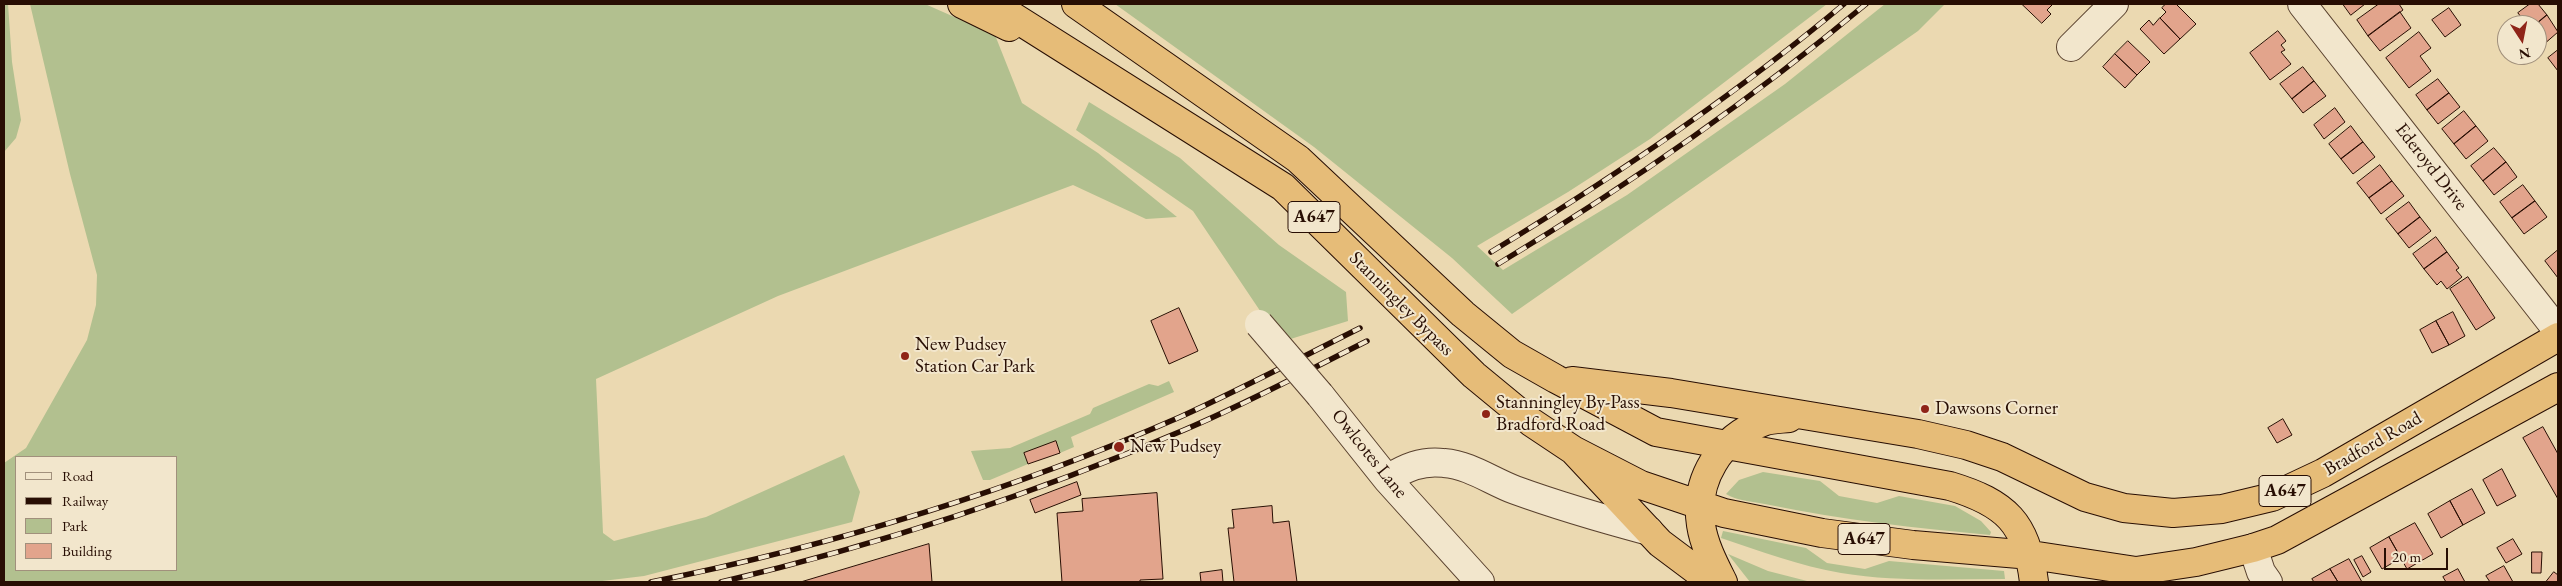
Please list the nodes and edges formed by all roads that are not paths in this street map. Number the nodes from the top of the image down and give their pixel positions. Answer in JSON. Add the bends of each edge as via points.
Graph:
{"nodes":[{"id":1,"x":962,"y":4,"type":"edge"},
{"id":2,"x":993,"y":4,"type":"edge"},
{"id":3,"x":1076,"y":4,"type":"edge"},
{"id":4,"x":2114,"y":4,"type":"edge"},
{"id":5,"x":2302,"y":4,"type":"edge"},
{"id":6,"x":2071,"y":47,"type":"dead end"},
{"id":7,"x":1130,"y":90,"type":"junction"},
{"id":8,"x":1259,"y":324,"type":"dead end"},
{"id":9,"x":2558,"y":331,"type":"edge"},
{"id":10,"x":2558,"y":337,"type":"edge"},
{"id":11,"x":1556,"y":378,"type":"junction"},
{"id":12,"x":2558,"y":387,"type":"edge"},
{"id":13,"x":1800,"y":416,"type":"junction"},
{"id":14,"x":1727,"y":445,"type":"junction"},
{"id":15,"x":1573,"y":450,"type":"junction"},
{"id":16,"x":1387,"y":478,"type":"junction"},
{"id":17,"x":1700,"y":505,"type":"junction"},
{"id":18,"x":1649,"y":531,"type":"junction"},
{"id":19,"x":2253,"y":548,"type":"junction"},
{"id":20,"x":2031,"y":555,"type":"junction"},
{"id":21,"x":2130,"y":578,"type":"edge"},
{"id":22,"x":1480,"y":582,"type":"edge"},
{"id":23,"x":1712,"y":582,"type":"edge"},
{"id":24,"x":1723,"y":582,"type":"edge"},
{"id":25,"x":2034,"y":582,"type":"edge"},
{"id":26,"x":2268,"y":582,"type":"edge"}],
"edges":[{"from":1,"to":7,"type":"highway"},
{"from":2,"to":7,"type":"highway","name":"Stanningley Bypass","number":"A647"},
{"from":3,"to":11,"type":"highway","name":"Stanningley Bypass","number":"A647","via":[[1298,159],[1463,314],[1512,354]]},
{"from":4,"to":6,"type":"street"},
{"from":5,"to":9,"type":"street","name":"Ederoyd Drive"},
{"from":7,"to":15,"type":"highway","name":"Stanningley Bypass","number":"A647","via":[[1284,187],[1474,375],[1530,422]]},
{"from":8,"to":16,"type":"street","name":"Owlcotes Lane","bridge":true},
{"from":10,"to":13,"type":"highway","name":"Bradford Road","number":"A647","via":[[2323,473],[2272,497],[2222,509],[2173,513],[2124,508],[2085,496],[2002,457],[1966,445],[1918,434]]},
{"from":11,"to":13,"type":"highway","number":"A647","via":[[1671,393]]},
{"from":11,"to":14,"type":"highway","name":"Stanningley Bypass","via":[[1656,432]]},
{"from":12,"to":19,"type":"highway","name":"Bradford Road","number":"A647","via":[[2301,528]]},
{"from":13,"to":14,"type":"highway","via":[[1764,422],[1742,432]]},
{"from":14,"to":17,"type":"highway","via":[[1708,471]]},
{"from":14,"to":20,"type":"highway","name":"Stanningley Bypass","via":[[1972,492],[2010,516]]},
{"from":15,"to":17,"type":"highway","number":"A647","via":[[1641,485]]},
{"from":15,"to":18,"type":"highway","name":"Stanningley Bypass","number":"A647"},
{"from":16,"to":18,"type":"street","via":[[1424,462],[1444,463],[1467,468],[1512,489],[1578,512]]},
{"from":16,"to":22,"type":"street","name":"Owlcotes Lane"},
{"from":17,"to":20,"type":"highway","number":"A647","via":[[1822,533]]},
{"from":17,"to":24,"type":"highway","via":[[1706,546]]},
{"from":18,"to":23,"type":"highway","name":"Stanningley Bypass","number":"A647"},
{"from":19,"to":21,"type":"highway","name":"Bradford Road","number":"A647"},
{"from":19,"to":26,"type":"street"},
{"from":20,"to":21,"type":"highway","number":"A647"},
{"from":20,"to":25,"type":"highway","name":"Stanningley Bypass"}]}
